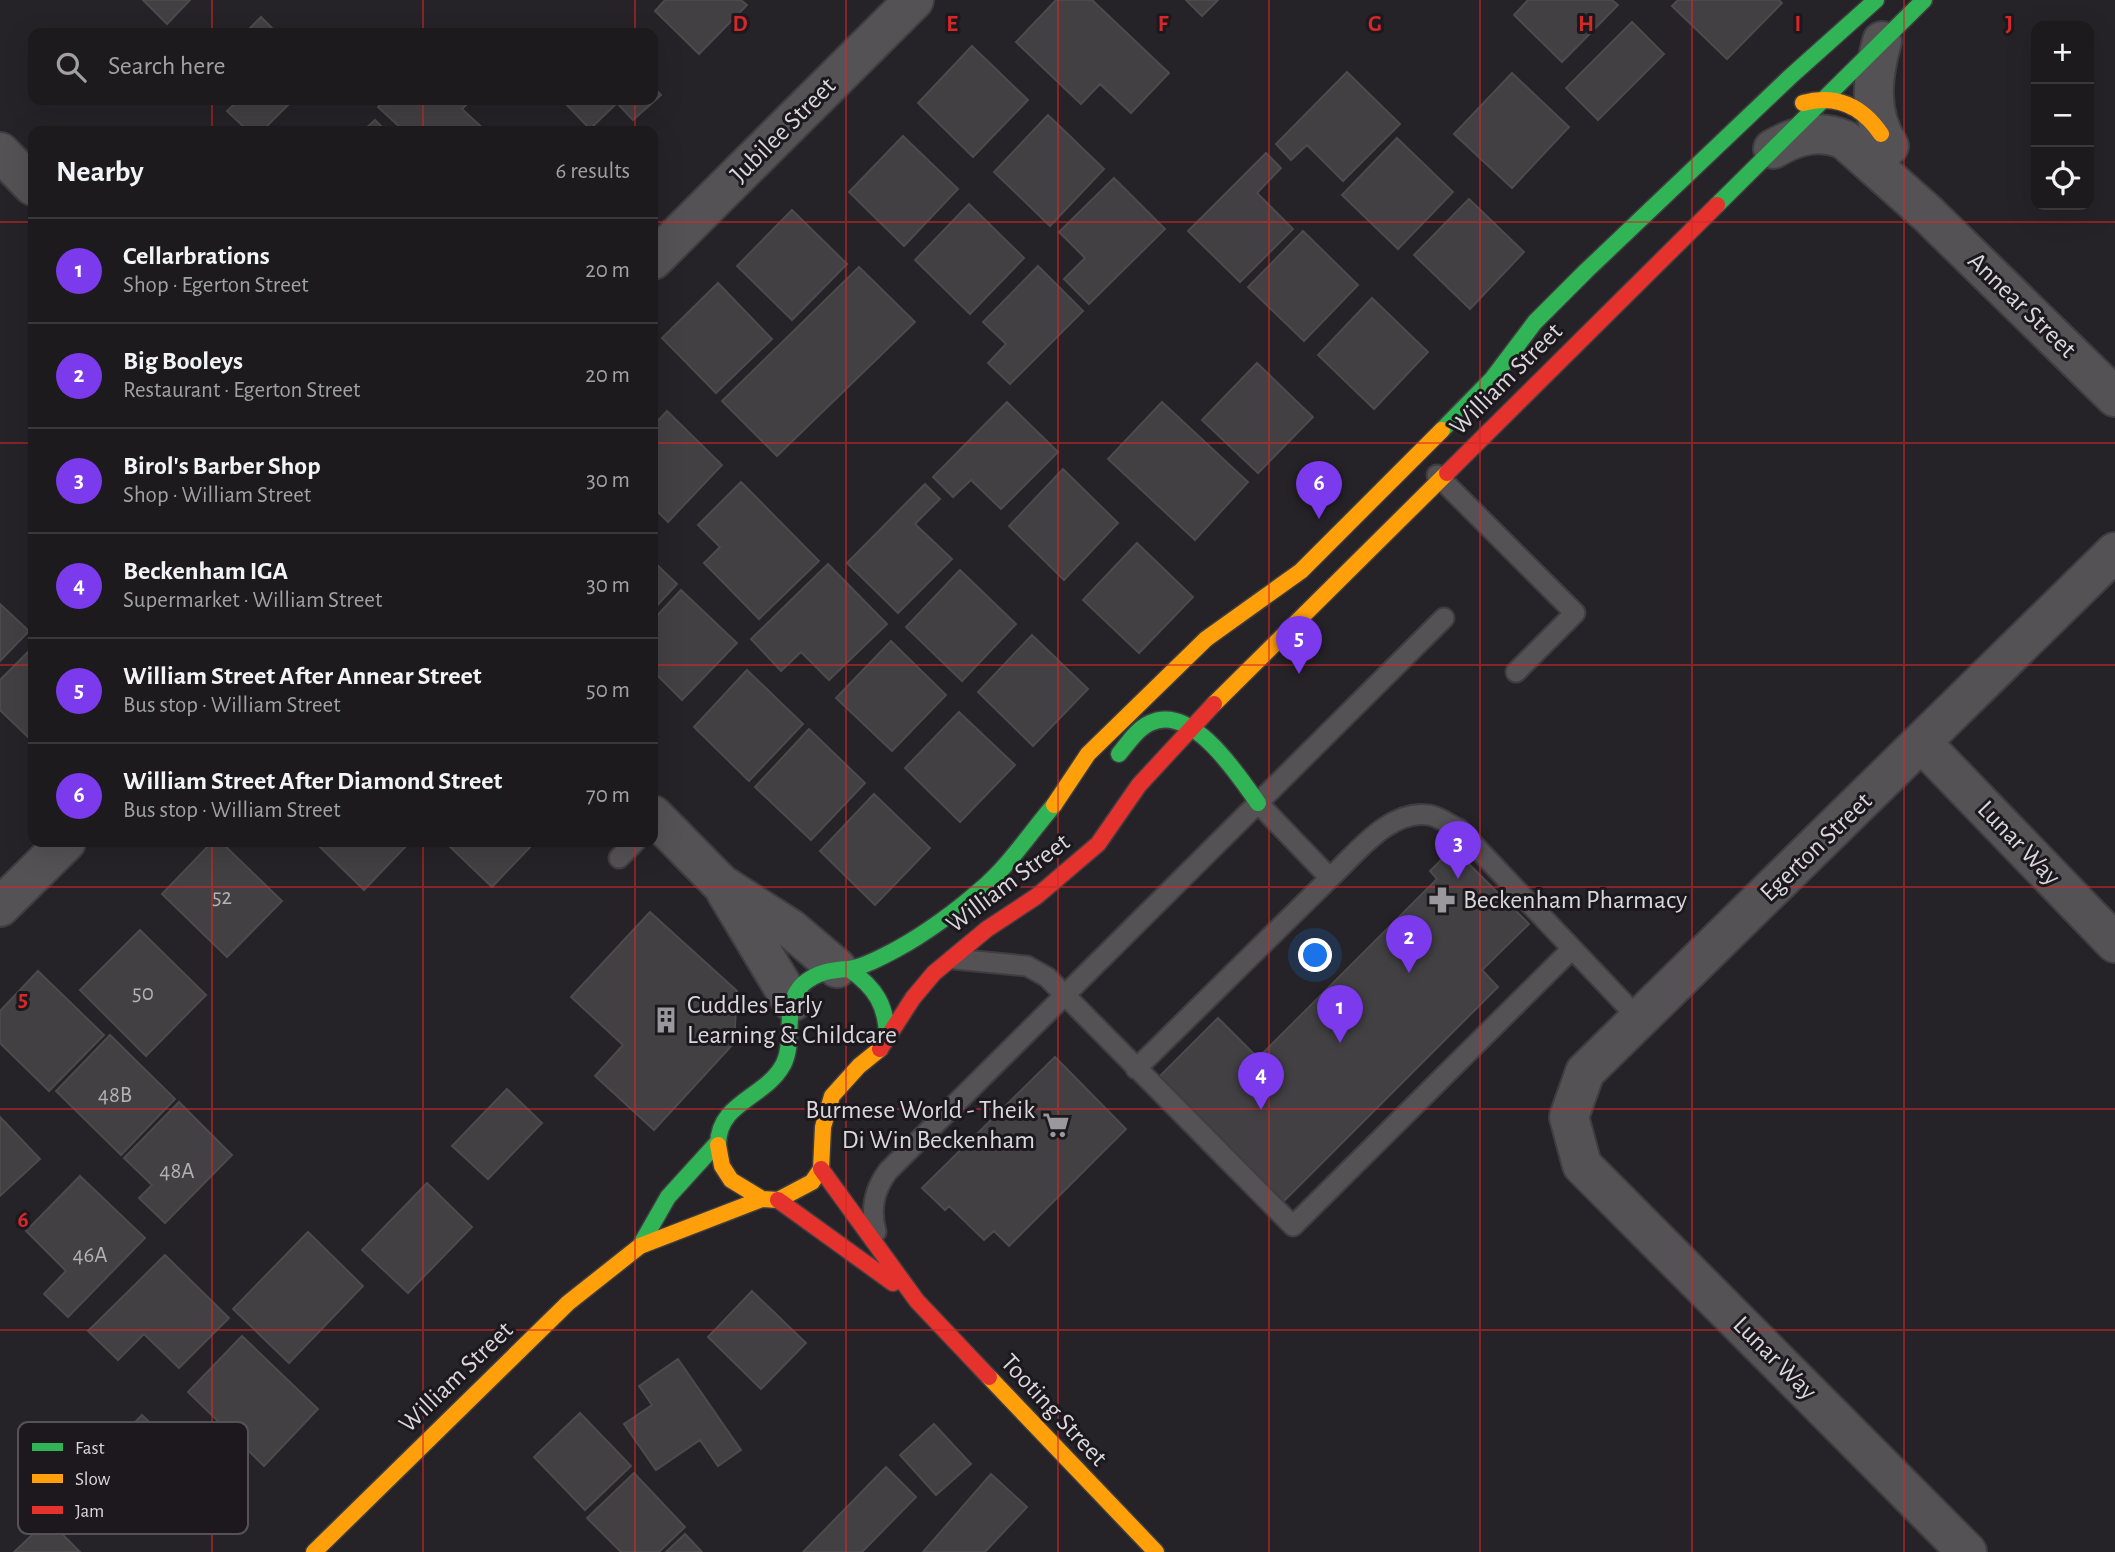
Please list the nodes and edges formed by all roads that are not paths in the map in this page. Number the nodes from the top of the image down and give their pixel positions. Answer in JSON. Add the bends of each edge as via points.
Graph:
{"nodes":[{"id":1,"x":914,"y":0,"type":"edge"},
{"id":2,"x":1876,"y":0,"type":"edge"},
{"id":3,"x":1924,"y":0,"type":"edge"},
{"id":4,"x":1882,"y":41,"type":"junction"},
{"id":5,"x":1825,"y":45,"type":"junction"},
{"id":6,"x":1815,"y":114,"type":"junction"},
{"id":7,"x":1881,"y":134,"type":"junction"},
{"id":8,"x":1766,"y":139,"type":"junction"},
{"id":9,"x":0,"y":152,"type":"edge"},
{"id":10,"x":28,"y":181,"type":"edge"},
{"id":11,"x":1928,"y":214,"type":"junction"},
{"id":12,"x":658,"y":255,"type":"edge"},
{"id":13,"x":1580,"y":277,"type":"junction"},
{"id":14,"x":2115,"y":397,"type":"edge"},
{"id":15,"x":1416,"y":455,"type":"junction"},
{"id":16,"x":1441,"y":479,"type":"junction"},
{"id":17,"x":2115,"y":552,"type":"edge"},
{"id":18,"x":1444,"y":618,"type":"dead end"},
{"id":19,"x":1226,"y":623,"type":"junction"},
{"id":20,"x":1516,"y":671,"type":"dead end"},
{"id":21,"x":1188,"y":681,"type":"dead end"},
{"id":22,"x":1225,"y":694,"type":"junction"},
{"id":23,"x":1179,"y":701,"type":"dead end"},
{"id":24,"x":1183,"y":726,"type":"junction"},
{"id":25,"x":1177,"y":741,"type":"junction"},
{"id":26,"x":1923,"y":744,"type":"junction"},
{"id":27,"x":1227,"y":760,"type":"junction"},
{"id":28,"x":1111,"y":763,"type":"dead end"},
{"id":29,"x":1156,"y":763,"type":"junction"},
{"id":30,"x":1224,"y":782,"type":"dead end"},
{"id":31,"x":1258,"y":803,"type":"junction"},
{"id":32,"x":1069,"y":811,"type":"dead end"},
{"id":33,"x":658,"y":832,"type":"edge"},
{"id":34,"x":1026,"y":840,"type":"junction"},
{"id":35,"x":61,"y":847,"type":"edge"},
{"id":36,"x":629,"y":847,"type":"edge"},
{"id":37,"x":619,"y":858,"type":"dead end"},
{"id":38,"x":1331,"y":878,"type":"junction"},
{"id":39,"x":721,"y":884,"type":"junction"},
{"id":40,"x":0,"y":907,"type":"edge"},
{"id":41,"x":2115,"y":943,"type":"edge"},
{"id":42,"x":1572,"y":949,"type":"junction"},
{"id":43,"x":950,"y":959,"type":"junction"},
{"id":44,"x":843,"y":969,"type":"junction"},
{"id":45,"x":1065,"y":995,"type":"junction"},
{"id":46,"x":792,"y":1002,"type":"junction"},
{"id":47,"x":1639,"y":1019,"type":"junction"},
{"id":48,"x":887,"y":1039,"type":"junction"},
{"id":49,"x":1136,"y":1069,"type":"junction"},
{"id":50,"x":718,"y":1142,"type":"junction"},
{"id":51,"x":1582,"y":1165,"type":"joint"},
{"id":52,"x":821,"y":1169,"type":"junction"},
{"id":53,"x":770,"y":1199,"type":"junction"},
{"id":54,"x":878,"y":1244,"type":"junction"},
{"id":55,"x":640,"y":1246,"type":"junction"},
{"id":56,"x":918,"y":1301,"type":"junction"},
{"id":57,"x":314,"y":1552,"type":"edge"},
{"id":58,"x":1156,"y":1552,"type":"edge"},
{"id":59,"x":1967,"y":1552,"type":"edge"}],
"edges":[{"from":1,"to":12,"type":"street","name":"Jubilee Street"},
{"from":2,"to":5,"type":"main road","name":"William Street"},
{"from":3,"to":4,"type":"main road"},
{"from":4,"to":6,"type":"main road"},
{"from":4,"to":7,"type":"street","name":"Annear Street","via":[[1873,73]]},
{"from":5,"to":6,"type":"street"},
{"from":5,"to":13,"type":"main road","name":"William Street"},
{"from":6,"to":7,"type":"main road","via":[[1852,103]]},
{"from":6,"to":8,"type":"street","via":[[1807,134]]},
{"from":6,"to":11,"type":"street","name":"Annear Street"},
{"from":7,"to":11,"type":"street","name":"Annear Street"},
{"from":8,"to":13,"type":"main road","name":"William Street","via":[[1633,245]]},
{"from":8,"to":16,"type":"main road","name":"William Street"},
{"from":9,"to":10,"type":"street"},
{"from":11,"to":14,"type":"street","name":"Annear Street"},
{"from":13,"to":15,"type":"main road","name":"William Street","via":[[1535,322],[1492,379]]},
{"from":15,"to":16,"type":"lane"},
{"from":15,"to":19,"type":"main road","name":"William Street","via":[[1301,571]]},
{"from":16,"to":20,"type":"lane","via":[[1575,613]]},
{"from":16,"to":22,"type":"main road","name":"William Street"},
{"from":17,"to":26,"type":"street","name":"Egerton Street"},
{"from":18,"to":31,"type":"lane"},
{"from":19,"to":21,"type":"main road","name":"William Street","via":[[1206,646]]},
{"from":19,"to":34,"type":"main road","name":"William Street","via":[[1088,754]]},
{"from":22,"to":24,"type":"main road","name":"William Street"},
{"from":22,"to":27,"type":"main road","name":"William Street","via":[[1217,727]]},
{"from":23,"to":24,"type":"main road"},
{"from":24,"to":25,"type":"main road","name":"William Street"},
{"from":24,"to":27,"type":"main road","name":"William Street"},
{"from":24,"to":28,"type":"main road","via":[[1154,721]]},
{"from":25,"to":29,"type":"main road","name":"William Street"},
{"from":25,"to":29,"type":"main road","via":[[1184,758]]},
{"from":26,"to":41,"type":"street","name":"Lunar Way"},
{"from":26,"to":47,"type":"street","name":"Egerton Street"},
{"from":27,"to":31,"type":"main road","name":"William Street"},
{"from":29,"to":43,"type":"main road","name":"William Street","via":[[1098,844],[1037,896]]},
{"from":30,"to":31,"type":"main road"},
{"from":31,"to":38,"type":"lane"},
{"from":31,"to":45,"type":"lane"},
{"from":32,"to":34,"type":"main road","name":"William Street"},
{"from":33,"to":39,"type":"street"},
{"from":34,"to":44,"type":"main road","name":"William Street","via":[[981,890],[934,926],[897,949]]},
{"from":35,"to":40,"type":"street"},
{"from":36,"to":37,"type":"lane"},
{"from":38,"to":42,"type":"lane","via":[[1387,825],[1430,815],[1459,829]]},
{"from":38,"to":49,"type":"lane"},
{"from":39,"to":44,"type":"street"},
{"from":39,"to":46,"type":"street"},
{"from":42,"to":47,"type":"lane"},
{"from":42,"to":49,"type":"lane","via":[[1293,1226]]},
{"from":43,"to":45,"type":"lane","via":[[1027,966]]},
{"from":43,"to":48,"type":"main road","name":"William Street","via":[[913,998]]},
{"from":44,"to":46,"type":"main road","name":"William Street","via":[[818,974],[802,985]]},
{"from":44,"to":48,"type":"main road","via":[[874,988],[882,1000],[888,1016]]},
{"from":45,"to":49,"type":"lane"},
{"from":45,"to":54,"type":"lane","via":[[888,1171],[873,1200]]},
{"from":46,"to":50,"type":"main road","name":"William Street","via":[[784,1064],[768,1084],[733,1108],[720,1127]]},
{"from":47,"to":51,"type":"street","name":"Egerton Street","via":[[1585,1072],[1569,1117]]},
{"from":48,"to":52,"type":"main road","name":"William Street","via":[[832,1096],[823,1127]]},
{"from":50,"to":53,"type":"main road","via":[[722,1166],[731,1180]]},
{"from":50,"to":55,"type":"main road","name":"William Street","via":[[668,1197]]},
{"from":51,"to":59,"type":"street","name":"Lunar Way"},
{"from":52,"to":53,"type":"main road","name":"William Street","via":[[800,1191]]},
{"from":52,"to":54,"type":"main road","name":"Tooting Street"},
{"from":53,"to":55,"type":"main road","name":"William Street"},
{"from":53,"to":56,"type":"main road","name":"Tooting Street"},
{"from":54,"to":56,"type":"main road","name":"Tooting Street"},
{"from":55,"to":57,"type":"main road","name":"William Street","via":[[568,1303]]},
{"from":56,"to":58,"type":"main road","name":"Tooting Street"}]}
